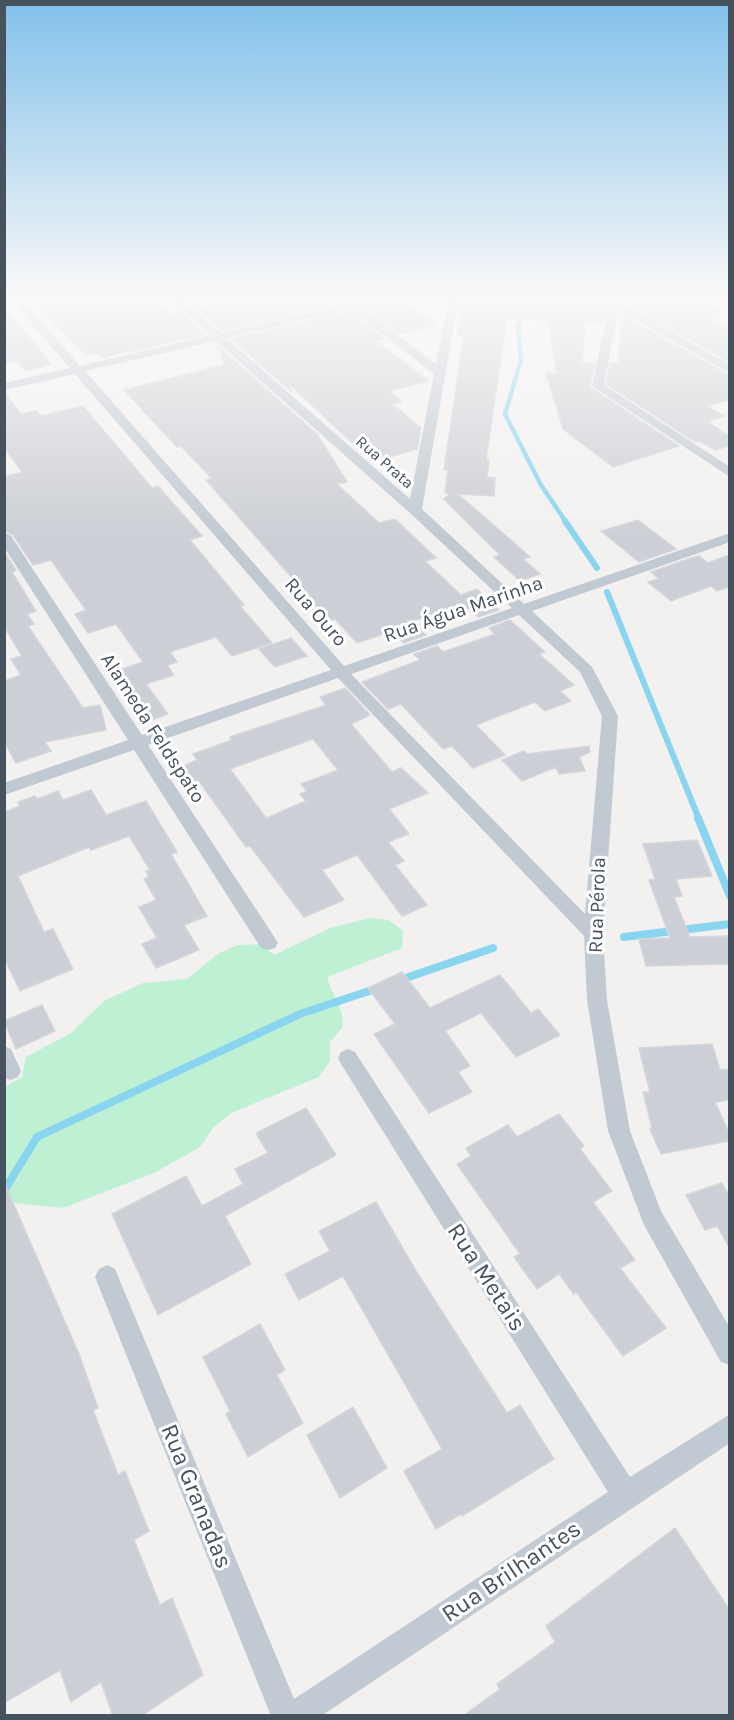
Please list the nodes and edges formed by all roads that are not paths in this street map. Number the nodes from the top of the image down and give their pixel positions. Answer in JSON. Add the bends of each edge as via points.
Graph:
{"nodes":[{"id":1,"x":51,"y":376,"type":"edge"},
{"id":2,"x":83,"y":376,"type":"edge"},
{"id":3,"x":263,"y":376,"type":"edge"},
{"id":4,"x":438,"y":376,"type":"edge"},
{"id":5,"x":600,"y":376,"type":"edge"},
{"id":6,"x":4,"y":387,"type":"edge"},
{"id":7,"x":729,"y":473,"type":"edge"},
{"id":8,"x":415,"y":510,"type":"junction"},
{"id":9,"x":4,"y":536,"type":"edge"},
{"id":10,"x":729,"y":537,"type":"edge"},
{"id":11,"x":524,"y":610,"type":"junction"},
{"id":12,"x":340,"y":672,"type":"junction"},
{"id":13,"x":137,"y":743,"type":"junction"},
{"id":14,"x":4,"y":789,"type":"edge"},
{"id":15,"x":593,"y":934,"type":"junction"},
{"id":16,"x":268,"y":943,"type":"dead end"},
{"id":17,"x":348,"y":1058,"type":"dead end"},
{"id":18,"x":107,"y":1276,"type":"dead end"},
{"id":19,"x":729,"y":1353,"type":"edge"},
{"id":20,"x":729,"y":1428,"type":"edge"},
{"id":21,"x":626,"y":1495,"type":"junction"},
{"id":22,"x":286,"y":1716,"type":"edge"},
{"id":23,"x":294,"y":1716,"type":"edge"}],
"edges":[{"from":1,"to":6,"type":"street"},
{"from":2,"to":12,"type":"street","name":"Rua Ouro"},
{"from":3,"to":8,"type":"street","name":"Rua Prata"},
{"from":4,"to":8,"type":"street"},
{"from":5,"to":7,"type":"street","via":[[598,386]]},
{"from":8,"to":11,"type":"street","name":"Rua Pérola"},
{"from":9,"to":13,"type":"street","name":"Alameda Feldspato"},
{"from":10,"to":11,"type":"street","name":"Rua Água Marinha"},
{"from":11,"to":12,"type":"street","name":"Rua Água Marinha"},
{"from":11,"to":15,"type":"street","name":"Rua Pérola","via":[[587,670],[610,716]]},
{"from":12,"to":13,"type":"street","name":"Rua Água Marinha"},
{"from":12,"to":15,"type":"street","name":"Rua Ouro"},
{"from":13,"to":14,"type":"street","name":"Rua Água Marinha"},
{"from":13,"to":16,"type":"street","name":"Alameda Feldspato"},
{"from":15,"to":19,"type":"street","name":"Rua Pérola","via":[[597,1000],[619,1131],[652,1217]]},
{"from":17,"to":21,"type":"street","name":"Rua Metais"},
{"from":18,"to":22,"type":"street","name":"Rua Granadas"},
{"from":20,"to":21,"type":"street","name":"Rua Brilhantes"},
{"from":21,"to":23,"type":"street","name":"Rua Brilhantes"}]}
